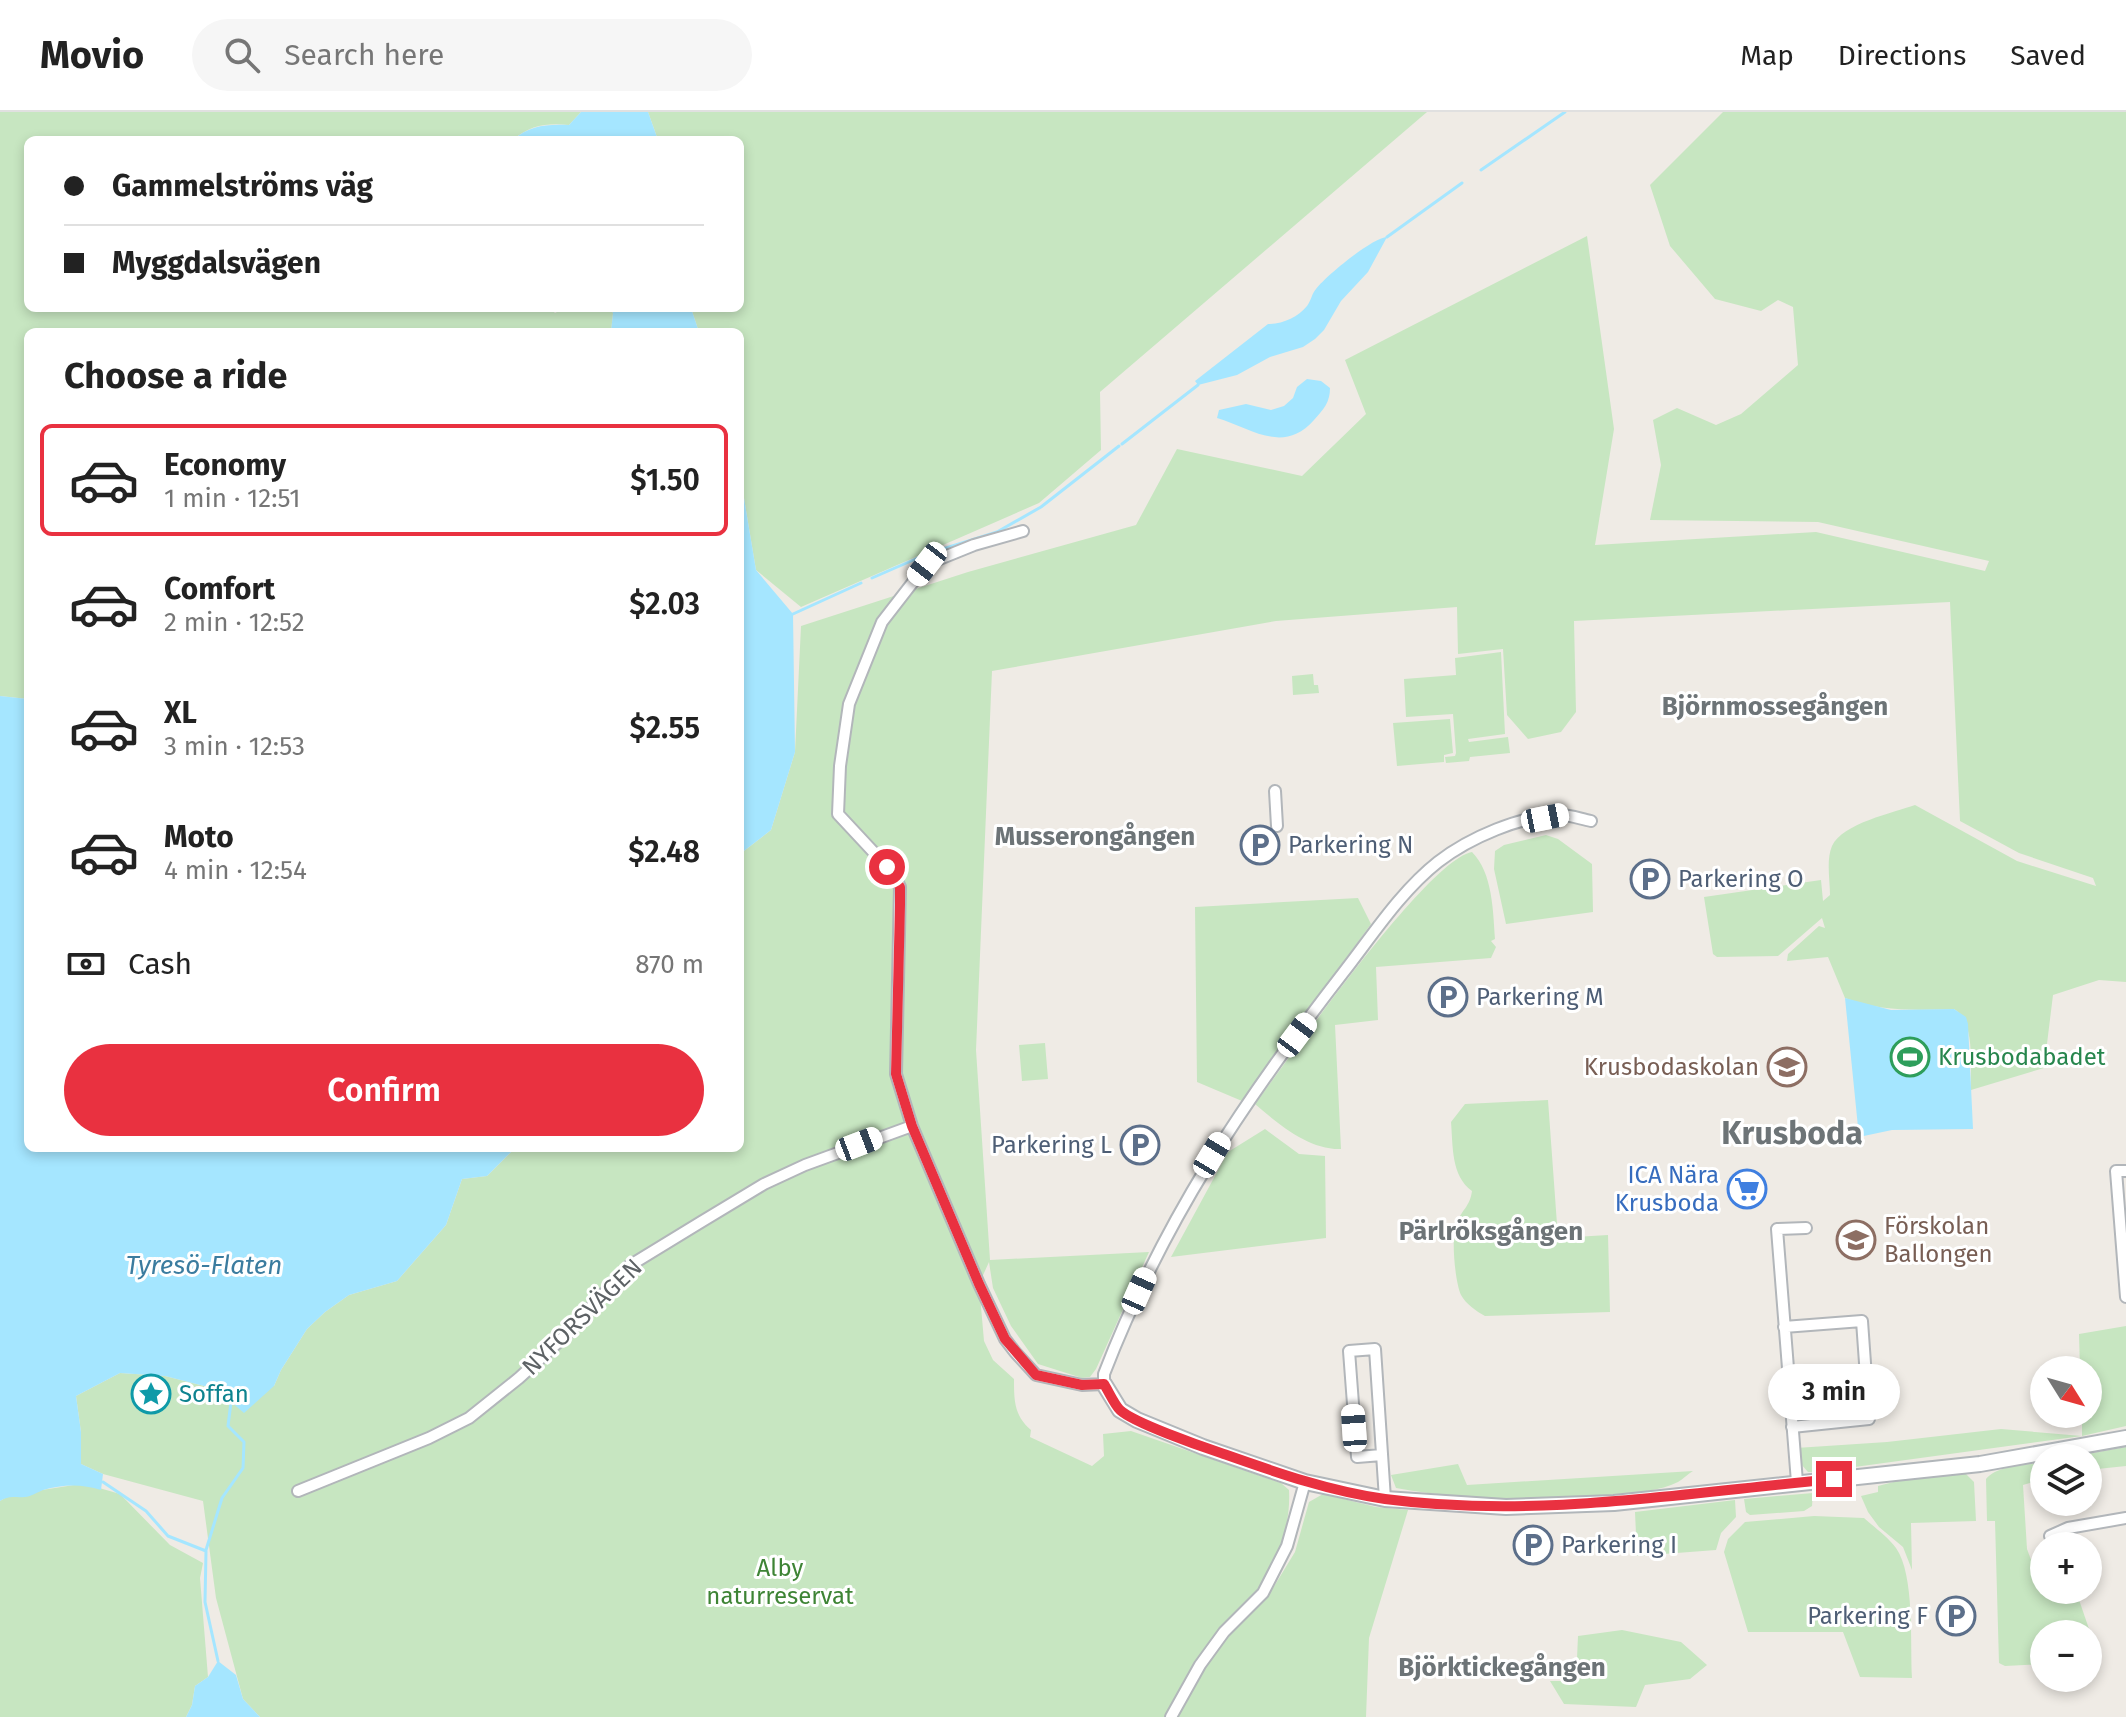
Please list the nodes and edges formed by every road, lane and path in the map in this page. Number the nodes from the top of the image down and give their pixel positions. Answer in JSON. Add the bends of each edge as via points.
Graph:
{"nodes":[{"id":1,"x":1023,"y":531,"type":"dead end"},
{"id":2,"x":1275,"y":791,"type":"dead end"},
{"id":3,"x":1591,"y":821,"type":"dead end"},
{"id":4,"x":1277,"y":826,"type":"dead end"},
{"id":5,"x":912,"y":1126,"type":"junction"},
{"id":6,"x":2126,"y":1171,"type":"edge"},
{"id":7,"x":1806,"y":1228,"type":"dead end"},
{"id":8,"x":2126,"y":1296,"type":"edge"},
{"id":9,"x":1784,"y":1327,"type":"junction"},
{"id":10,"x":1104,"y":1384,"type":"junction"},
{"id":11,"x":1792,"y":1427,"type":"junction"},
{"id":12,"x":2126,"y":1438,"type":"edge"},
{"id":13,"x":1382,"y":1455,"type":"junction"},
{"id":14,"x":1305,"y":1482,"type":"junction"},
{"id":15,"x":1797,"y":1482,"type":"junction"},
{"id":16,"x":298,"y":1491,"type":"dead end"},
{"id":17,"x":1385,"y":1499,"type":"junction"},
{"id":18,"x":2126,"y":1518,"type":"edge"},
{"id":19,"x":2059,"y":1532,"type":"edge"},
{"id":20,"x":1171,"y":1717,"type":"edge"}],
"edges":[{"from":1,"to":5,"type":"street","via":[[927,564],[882,622],[849,704],[838,814],[900,887],[896,1074]]},
{"from":2,"to":4,"type":"street"},
{"from":3,"to":10,"type":"street","via":[[1561,815],[1499,829],[1462,845],[1403,897],[1224,1136],[1150,1264]]},
{"from":5,"to":10,"type":"street","via":[[1005,1339],[1036,1375]]},
{"from":5,"to":16,"type":"street","name":"NYFORSVÄGEN","via":[[805,1165],[713,1214],[629,1266],[567,1334],[469,1418]]},
{"from":6,"to":8,"type":"street","via":[[2116,1171]]},
{"from":7,"to":9,"type":"street","via":[[1777,1229]]},
{"from":9,"to":11,"type":"street"},
{"from":9,"to":11,"type":"street","via":[[1862,1321],[1869,1419]]},
{"from":10,"to":14,"type":"street","via":[[1120,1410],[1137,1420]]},
{"from":11,"to":15,"type":"street"},
{"from":12,"to":15,"type":"street","via":[[1980,1464]]},
{"from":13,"to":13,"type":"street","via":[[1357,1457],[1349,1351],[1375,1349]]},
{"from":13,"to":17,"type":"street"},
{"from":14,"to":17,"type":"street"},
{"from":14,"to":20,"type":"street","via":[[1287,1546],[1263,1593],[1224,1632]]},
{"from":15,"to":17,"type":"street","via":[[1614,1503],[1506,1507]]},
{"from":18,"to":19,"type":"street"}]}
